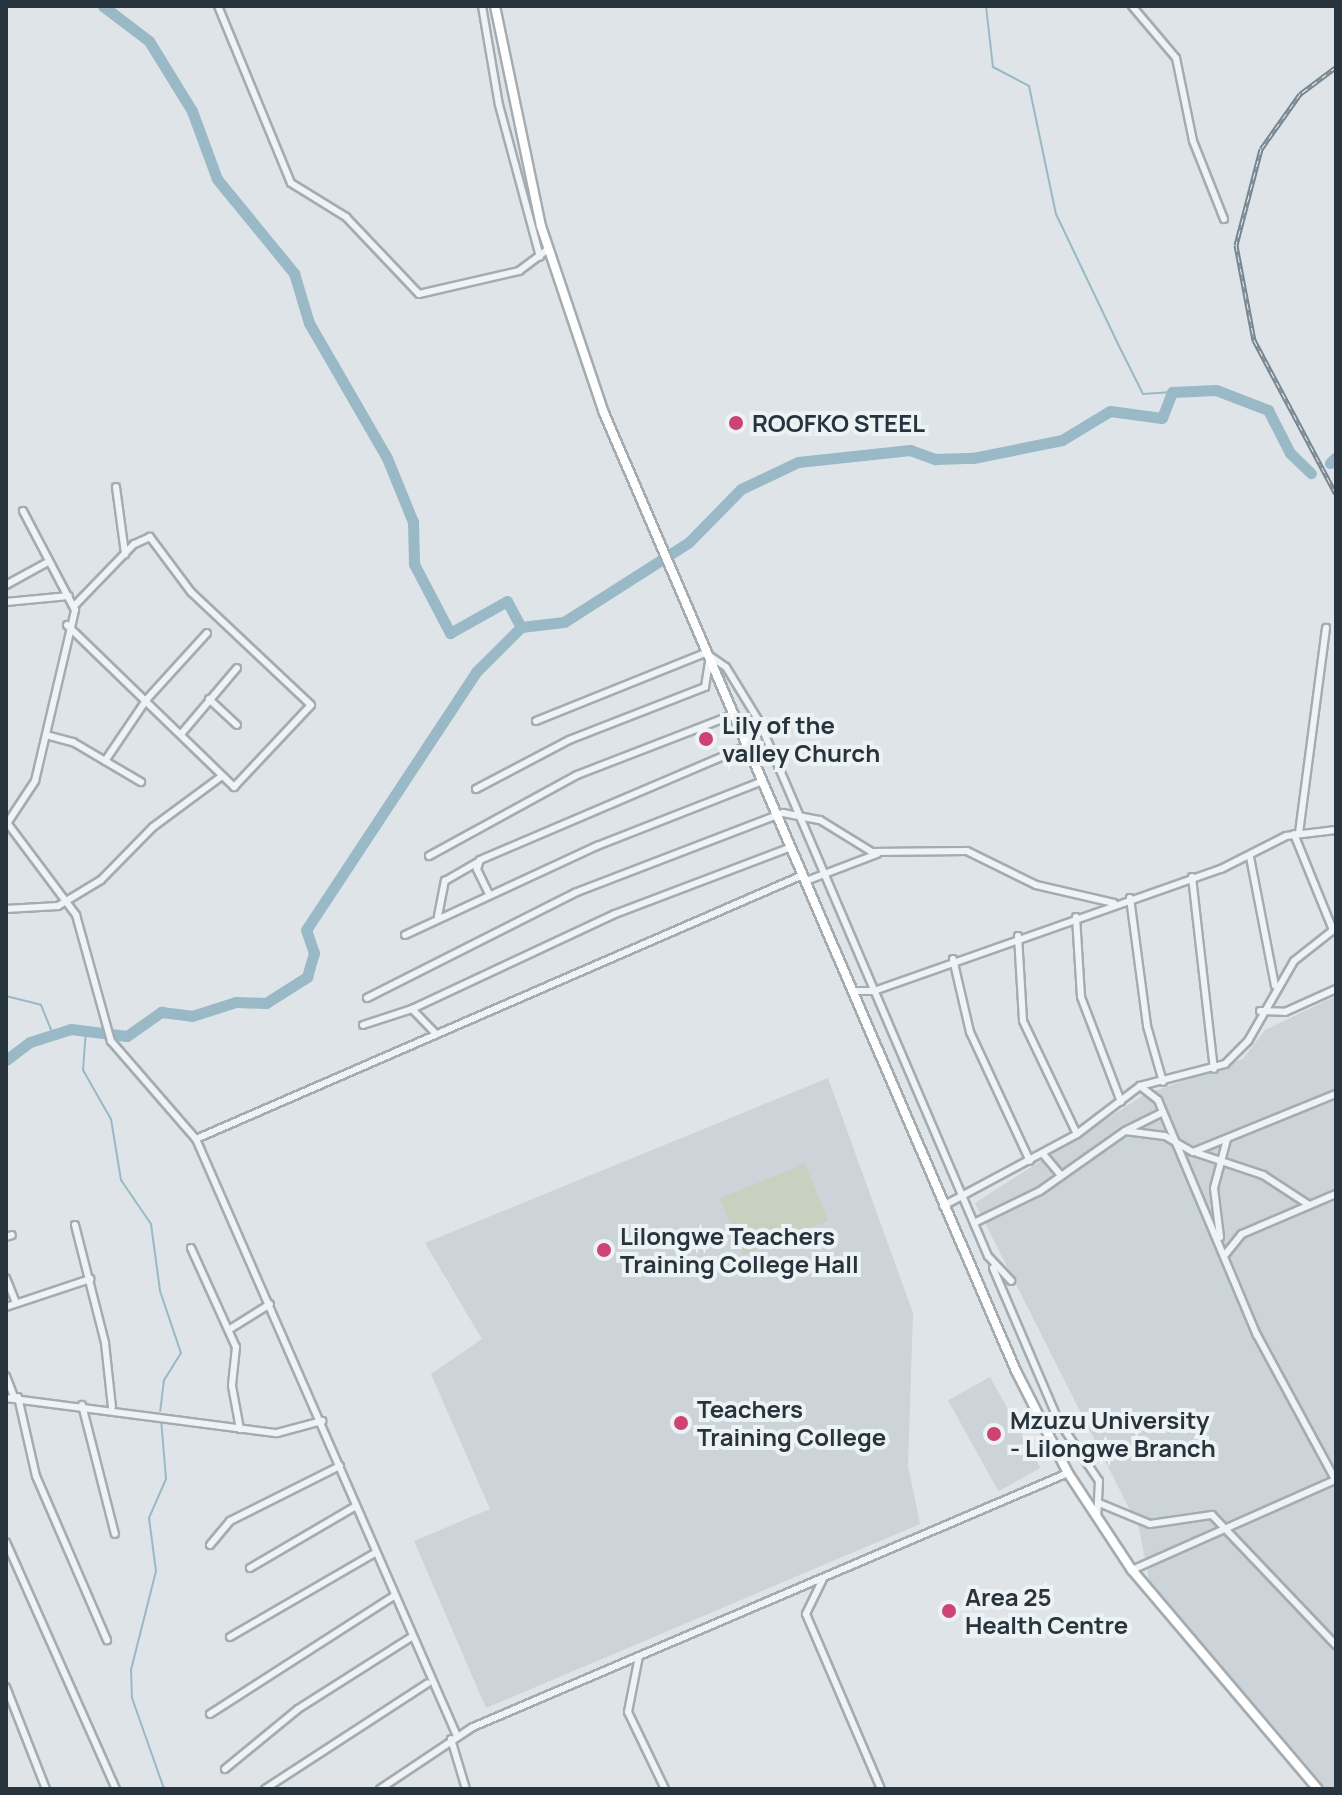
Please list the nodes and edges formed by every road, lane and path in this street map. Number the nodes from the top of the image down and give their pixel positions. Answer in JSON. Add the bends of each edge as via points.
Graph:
{"nodes":[{"id":1,"x":218,"y":6,"type":"edge"},
{"id":2,"x":482,"y":6,"type":"edge"},
{"id":3,"x":495,"y":6,"type":"edge"},
{"id":4,"x":1132,"y":6,"type":"edge"},
{"id":5,"x":1224,"y":219,"type":"dead end"},
{"id":6,"x":548,"y":249,"type":"junction"},
{"id":7,"x":540,"y":257,"type":"junction"},
{"id":8,"x":116,"y":487,"type":"dead end"},
{"id":9,"x":23,"y":511,"type":"dead end"},
{"id":10,"x":125,"y":554,"type":"junction"},
{"id":11,"x":46,"y":563,"type":"junction"},
{"id":12,"x":6,"y":585,"type":"edge"},
{"id":13,"x":69,"y":596,"type":"junction"},
{"id":14,"x":6,"y":602,"type":"edge"},
{"id":15,"x":75,"y":605,"type":"junction"},
{"id":16,"x":67,"y":625,"type":"junction"},
{"id":17,"x":1326,"y":628,"type":"dead end"},
{"id":18,"x":207,"y":633,"type":"dead end"},
{"id":19,"x":709,"y":654,"type":"junction"},
{"id":20,"x":237,"y":668,"type":"dead end"},
{"id":21,"x":147,"y":699,"type":"junction"},
{"id":22,"x":209,"y":699,"type":"junction"},
{"id":23,"x":735,"y":714,"type":"junction"},
{"id":24,"x":536,"y":721,"type":"dead end"},
{"id":25,"x":237,"y":725,"type":"dead end"},
{"id":26,"x":182,"y":733,"type":"junction"},
{"id":27,"x":46,"y":735,"type":"junction"},
{"id":28,"x":749,"y":745,"type":"junction"},
{"id":29,"x":105,"y":761,"type":"junction"},
{"id":30,"x":222,"y":776,"type":"junction"},
{"id":31,"x":763,"y":781,"type":"junction"},
{"id":32,"x":141,"y":782,"type":"dead end"},
{"id":33,"x":476,"y":789,"type":"dead end"},
{"id":34,"x":777,"y":814,"type":"junction"},
{"id":35,"x":795,"y":815,"type":"junction"},
{"id":36,"x":7,"y":825,"type":"edge"},
{"id":37,"x":1336,"y":830,"type":"edge"},
{"id":38,"x":1297,"y":834,"type":"junction"},
{"id":39,"x":791,"y":847,"type":"junction"},
{"id":40,"x":881,"y":853,"type":"junction"},
{"id":41,"x":429,"y":856,"type":"dead end"},
{"id":42,"x":1250,"y":857,"type":"junction"},
{"id":43,"x":478,"y":862,"type":"junction"},
{"id":44,"x":822,"y":875,"type":"junction"},
{"id":45,"x":1192,"y":877,"type":"junction"},
{"id":46,"x":804,"y":878,"type":"junction"},
{"id":47,"x":489,"y":894,"type":"junction"},
{"id":48,"x":1130,"y":898,"type":"junction"},
{"id":49,"x":67,"y":900,"type":"junction"},
{"id":50,"x":1114,"y":903,"type":"junction"},
{"id":51,"x":6,"y":909,"type":"edge"},
{"id":52,"x":438,"y":916,"type":"junction"},
{"id":53,"x":1076,"y":917,"type":"junction"},
{"id":54,"x":1335,"y":929,"type":"edge"},
{"id":55,"x":405,"y":935,"type":"dead end"},
{"id":56,"x":1018,"y":936,"type":"junction"},
{"id":57,"x":953,"y":959,"type":"junction"},
{"id":58,"x":1275,"y":986,"type":"junction"},
{"id":59,"x":1336,"y":989,"type":"edge"},
{"id":60,"x":852,"y":991,"type":"junction"},
{"id":61,"x":874,"y":991,"type":"junction"},
{"id":62,"x":367,"y":998,"type":"dead end"},
{"id":63,"x":412,"y":1009,"type":"junction"},
{"id":64,"x":1260,"y":1011,"type":"junction"},
{"id":65,"x":363,"y":1025,"type":"dead end"},
{"id":66,"x":435,"y":1033,"type":"junction"},
{"id":67,"x":1214,"y":1069,"type":"junction"},
{"id":68,"x":1163,"y":1082,"type":"junction"},
{"id":69,"x":1140,"y":1086,"type":"junction"},
{"id":70,"x":1336,"y":1094,"type":"edge"},
{"id":71,"x":1121,"y":1102,"type":"junction"},
{"id":72,"x":1163,"y":1112,"type":"junction"},
{"id":73,"x":1125,"y":1131,"type":"junction"},
{"id":74,"x":1077,"y":1134,"type":"junction"},
{"id":75,"x":1227,"y":1138,"type":"junction"},
{"id":76,"x":196,"y":1139,"type":"junction"},
{"id":77,"x":1173,"y":1139,"type":"junction"},
{"id":78,"x":1193,"y":1152,"type":"junction"},
{"id":79,"x":1043,"y":1154,"type":"junction"},
{"id":80,"x":1030,"y":1161,"type":"junction"},
{"id":81,"x":1219,"y":1161,"type":"junction"},
{"id":82,"x":1060,"y":1174,"type":"junction"},
{"id":83,"x":1336,"y":1194,"type":"edge"},
{"id":84,"x":964,"y":1197,"type":"junction"},
{"id":85,"x":1309,"y":1205,"type":"junction"},
{"id":86,"x":943,"y":1206,"type":"junction"},
{"id":87,"x":974,"y":1223,"type":"junction"},
{"id":88,"x":75,"y":1225,"type":"dead end"},
{"id":89,"x":191,"y":1248,"type":"dead end"},
{"id":90,"x":988,"y":1256,"type":"junction"},
{"id":91,"x":1224,"y":1256,"type":"junction"},
{"id":92,"x":6,"y":1278,"type":"edge"},
{"id":93,"x":90,"y":1279,"type":"junction"},
{"id":94,"x":1011,"y":1281,"type":"dead end"},
{"id":95,"x":16,"y":1303,"type":"junction"},
{"id":96,"x":270,"y":1304,"type":"junction"},
{"id":97,"x":6,"y":1307,"type":"edge"},
{"id":98,"x":230,"y":1329,"type":"junction"},
{"id":99,"x":6,"y":1376,"type":"edge"},
{"id":100,"x":13,"y":1397,"type":"edge"},
{"id":101,"x":82,"y":1405,"type":"junction"},
{"id":102,"x":112,"y":1407,"type":"junction"},
{"id":103,"x":322,"y":1421,"type":"junction"},
{"id":104,"x":240,"y":1429,"type":"junction"},
{"id":105,"x":340,"y":1466,"type":"junction"},
{"id":106,"x":1068,"y":1473,"type":"junction"},
{"id":107,"x":1336,"y":1481,"type":"edge"},
{"id":108,"x":1099,"y":1503,"type":"junction"},
{"id":109,"x":356,"y":1506,"type":"junction"},
{"id":110,"x":1097,"y":1518,"type":"junction"},
{"id":111,"x":1229,"y":1533,"type":"junction"},
{"id":112,"x":115,"y":1534,"type":"dead end"},
{"id":113,"x":6,"y":1542,"type":"edge"},
{"id":114,"x":210,"y":1545,"type":"dead end"},
{"id":115,"x":375,"y":1553,"type":"junction"},
{"id":116,"x":250,"y":1568,"type":"dead end"},
{"id":117,"x":1132,"y":1570,"type":"junction"},
{"id":118,"x":823,"y":1579,"type":"junction"},
{"id":119,"x":394,"y":1596,"type":"junction"},
{"id":120,"x":230,"y":1637,"type":"dead end"},
{"id":121,"x":410,"y":1638,"type":"junction"},
{"id":122,"x":107,"y":1640,"type":"dead end"},
{"id":123,"x":1336,"y":1645,"type":"edge"},
{"id":124,"x":639,"y":1656,"type":"junction"},
{"id":125,"x":428,"y":1683,"type":"junction"},
{"id":126,"x":6,"y":1687,"type":"edge"},
{"id":127,"x":8,"y":1703,"type":"edge"},
{"id":128,"x":210,"y":1714,"type":"dead end"},
{"id":129,"x":454,"y":1738,"type":"junction"},
{"id":130,"x":225,"y":1769,"type":"dead end"},
{"id":131,"x":46,"y":1789,"type":"edge"},
{"id":132,"x":116,"y":1789,"type":"edge"},
{"id":133,"x":265,"y":1789,"type":"edge"},
{"id":134,"x":380,"y":1789,"type":"edge"},
{"id":135,"x":466,"y":1789,"type":"edge"},
{"id":136,"x":665,"y":1789,"type":"edge"},
{"id":137,"x":881,"y":1789,"type":"edge"},
{"id":138,"x":1318,"y":1789,"type":"edge"}],
"edges":[{"from":1,"to":7,"type":"street","via":[[291,183],[346,217],[419,294],[466,288]]},
{"from":2,"to":7,"type":"street","via":[[499,105]]},
{"from":3,"to":6,"type":"main road"},
{"from":4,"to":5,"type":"street","via":[[1176,58],[1193,141]]},
{"from":6,"to":7,"type":"street"},
{"from":6,"to":19,"type":"main road","via":[[604,413]]},
{"from":8,"to":10,"type":"street"},
{"from":9,"to":11,"type":"street"},
{"from":10,"to":15,"type":"street"},
{"from":10,"to":30,"type":"street","via":[[150,537],[216,617],[310,701],[241,784]]},
{"from":11,"to":12,"type":"street"},
{"from":11,"to":13,"type":"street"},
{"from":13,"to":14,"type":"street"},
{"from":13,"to":15,"type":"street"},
{"from":15,"to":16,"type":"street"},
{"from":16,"to":21,"type":"street"},
{"from":16,"to":27,"type":"street"},
{"from":17,"to":38,"type":"street"},
{"from":18,"to":21,"type":"street"},
{"from":19,"to":23,"type":"main road"},
{"from":19,"to":24,"type":"street"},
{"from":19,"to":33,"type":"street","via":[[705,687],[569,740]]},
{"from":19,"to":35,"type":"street","via":[[726,667],[759,721]]},
{"from":20,"to":22,"type":"street"},
{"from":21,"to":26,"type":"street"},
{"from":21,"to":29,"type":"street"},
{"from":22,"to":25,"type":"street"},
{"from":22,"to":26,"type":"street"},
{"from":23,"to":28,"type":"main road"},
{"from":23,"to":41,"type":"street","via":[[577,775]]},
{"from":26,"to":30,"type":"street"},
{"from":27,"to":29,"type":"street"},
{"from":27,"to":36,"type":"street","via":[[35,781]]},
{"from":28,"to":31,"type":"main road"},
{"from":28,"to":43,"type":"street"},
{"from":29,"to":32,"type":"street"},
{"from":30,"to":49,"type":"street","via":[[153,827],[128,860]]},
{"from":31,"to":34,"type":"main road"},
{"from":31,"to":47,"type":"street"},
{"from":34,"to":35,"type":"street"},
{"from":34,"to":39,"type":"main road"},
{"from":34,"to":62,"type":"street","via":[[577,892]]},
{"from":35,"to":40,"type":"street"},
{"from":35,"to":44,"type":"street"},
{"from":36,"to":49,"type":"street"},
{"from":37,"to":38,"type":"street"},
{"from":38,"to":42,"type":"street"},
{"from":38,"to":54,"type":"street"},
{"from":39,"to":46,"type":"main road"},
{"from":39,"to":63,"type":"street","via":[[615,914]]},
{"from":40,"to":44,"type":"street"},
{"from":40,"to":50,"type":"street","via":[[967,851],[1036,885]]},
{"from":42,"to":45,"type":"street"},
{"from":42,"to":58,"type":"street"},
{"from":43,"to":47,"type":"street"},
{"from":43,"to":52,"type":"street","via":[[445,881]]},
{"from":44,"to":46,"type":"street"},
{"from":44,"to":61,"type":"street"},
{"from":45,"to":48,"type":"street"},
{"from":45,"to":67,"type":"street"},
{"from":46,"to":60,"type":"main road"},
{"from":46,"to":66,"type":"street"},
{"from":47,"to":52,"type":"street"},
{"from":48,"to":50,"type":"street"},
{"from":48,"to":68,"type":"street"},
{"from":49,"to":51,"type":"street","via":[[44,910]]},
{"from":49,"to":76,"type":"street","via":[[86,938],[111,1041]]},
{"from":50,"to":53,"type":"street"},
{"from":52,"to":55,"type":"street"},
{"from":53,"to":56,"type":"street"},
{"from":53,"to":71,"type":"street","via":[[1081,997]]},
{"from":54,"to":58,"type":"street"},
{"from":56,"to":57,"type":"street"},
{"from":56,"to":74,"type":"street","via":[[1023,1021]]},
{"from":57,"to":61,"type":"street"},
{"from":57,"to":80,"type":"street","via":[[975,1047]]},
{"from":58,"to":64,"type":"street"},
{"from":59,"to":64,"type":"street","via":[[1285,1012]]},
{"from":60,"to":61,"type":"street"},
{"from":60,"to":86,"type":"main road"},
{"from":61,"to":84,"type":"street"},
{"from":63,"to":65,"type":"street"},
{"from":63,"to":66,"type":"street"},
{"from":64,"to":67,"type":"street","via":[[1242,1048]]},
{"from":66,"to":76,"type":"street"},
{"from":67,"to":68,"type":"street"},
{"from":68,"to":69,"type":"street"},
{"from":69,"to":71,"type":"street"},
{"from":69,"to":72,"type":"street"},
{"from":70,"to":75,"type":"street"},
{"from":71,"to":74,"type":"street"},
{"from":72,"to":73,"type":"street"},
{"from":72,"to":77,"type":"street"},
{"from":73,"to":77,"type":"street"},
{"from":73,"to":82,"type":"street"},
{"from":74,"to":79,"type":"street"},
{"from":75,"to":78,"type":"street"},
{"from":75,"to":81,"type":"street"},
{"from":76,"to":96,"type":"street"},
{"from":77,"to":78,"type":"street"},
{"from":77,"to":91,"type":"street"},
{"from":78,"to":81,"type":"street"},
{"from":79,"to":80,"type":"street"},
{"from":79,"to":82,"type":"street"},
{"from":80,"to":84,"type":"street"},
{"from":81,"to":85,"type":"street","via":[[1263,1175]]},
{"from":81,"to":91,"type":"street","via":[[1215,1210]]},
{"from":82,"to":87,"type":"street"},
{"from":83,"to":85,"type":"street"},
{"from":84,"to":86,"type":"street"},
{"from":84,"to":87,"type":"street"},
{"from":85,"to":91,"type":"street","via":[[1242,1234]]},
{"from":86,"to":106,"type":"main road"},
{"from":87,"to":90,"type":"street"},
{"from":88,"to":93,"type":"street"},
{"from":89,"to":98,"type":"street"},
{"from":90,"to":94,"type":"street"},
{"from":90,"to":108,"type":"street","via":[[1053,1409],[1099,1481]]},
{"from":91,"to":107,"type":"street","via":[[1273,1367]]},
{"from":92,"to":95,"type":"street"},
{"from":93,"to":95,"type":"street"},
{"from":93,"to":102,"type":"street"},
{"from":95,"to":97,"type":"street"},
{"from":96,"to":98,"type":"street"},
{"from":96,"to":103,"type":"street"},
{"from":98,"to":104,"type":"street"},
{"from":99,"to":100,"type":"street"},
{"from":100,"to":101,"type":"street"},
{"from":100,"to":122,"type":"street","via":[[36,1476]]},
{"from":101,"to":102,"type":"street"},
{"from":101,"to":112,"type":"street"},
{"from":102,"to":104,"type":"street"},
{"from":103,"to":104,"type":"street","via":[[287,1433]]},
{"from":103,"to":105,"type":"street"},
{"from":105,"to":109,"type":"street"},
{"from":105,"to":114,"type":"street","via":[[230,1521]]},
{"from":106,"to":110,"type":"main road"},
{"from":106,"to":118,"type":"street"},
{"from":107,"to":111,"type":"street"},
{"from":108,"to":110,"type":"street"},
{"from":108,"to":111,"type":"street","via":[[1150,1524],[1212,1515]]},
{"from":109,"to":115,"type":"street"},
{"from":109,"to":116,"type":"street"},
{"from":110,"to":117,"type":"main road"},
{"from":111,"to":117,"type":"street"},
{"from":111,"to":123,"type":"street"},
{"from":113,"to":132,"type":"street"},
{"from":115,"to":119,"type":"street"},
{"from":115,"to":120,"type":"street"},
{"from":117,"to":138,"type":"main road"},
{"from":118,"to":124,"type":"street"},
{"from":118,"to":137,"type":"street","via":[[806,1614]]},
{"from":119,"to":121,"type":"street"},
{"from":119,"to":128,"type":"street"},
{"from":121,"to":125,"type":"street"},
{"from":121,"to":130,"type":"street","via":[[298,1709]]},
{"from":124,"to":129,"type":"street"},
{"from":124,"to":136,"type":"street","via":[[628,1712]]},
{"from":125,"to":129,"type":"street"},
{"from":125,"to":133,"type":"street"},
{"from":126,"to":127,"type":"street"},
{"from":127,"to":131,"type":"street"},
{"from":129,"to":134,"type":"street"},
{"from":129,"to":135,"type":"street"}]}
